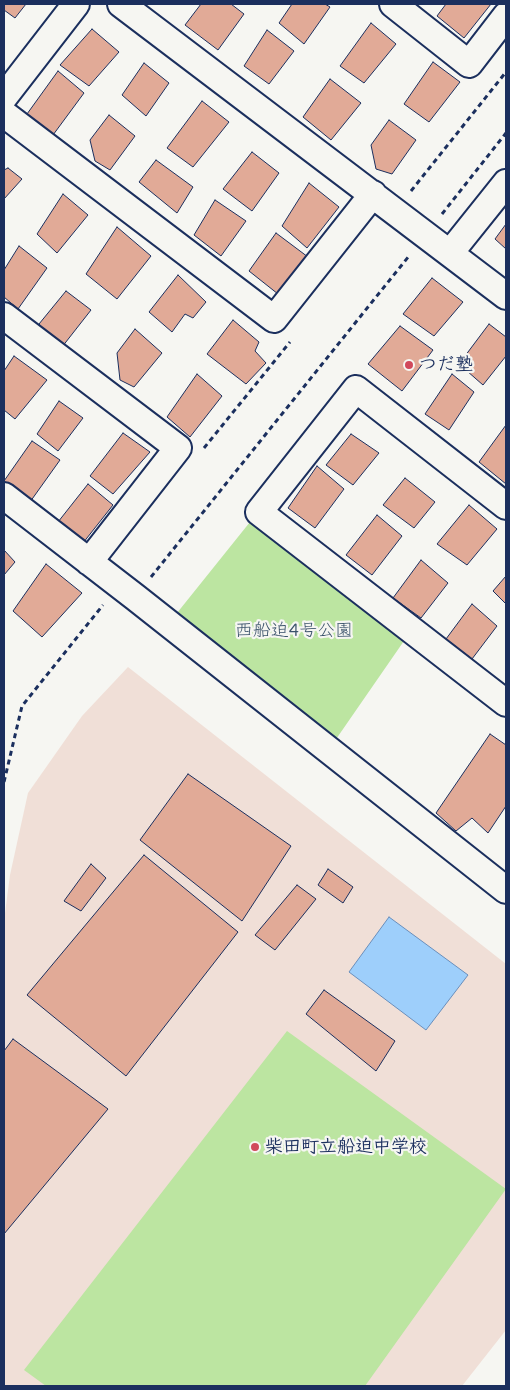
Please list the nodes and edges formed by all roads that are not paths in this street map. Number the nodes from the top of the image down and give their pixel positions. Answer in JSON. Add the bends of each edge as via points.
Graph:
{"nodes":[{"id":1,"x":76,"y":4,"type":"edge"},
{"id":2,"x":121,"y":4,"type":"edge"},
{"id":3,"x":393,"y":4,"type":"edge"},
{"id":4,"x":506,"y":16,"type":"edge"},
{"id":5,"x":4,"y":97,"type":"edge"},
{"id":6,"x":4,"y":114,"type":"edge"},
{"id":7,"x":506,"y":183,"type":"edge"},
{"id":8,"x":372,"y":194,"type":"junction"},
{"id":9,"x":450,"y":254,"type":"junction"},
{"id":10,"x":506,"y":296,"type":"edge"},
{"id":11,"x":4,"y":316,"type":"edge"},
{"id":12,"x":4,"y":496,"type":"edge"},
{"id":13,"x":506,"y":506,"type":"edge"},
{"id":14,"x":89,"y":562,"type":"junction"},
{"id":15,"x":506,"y":703,"type":"edge"},
{"id":16,"x":506,"y":890,"type":"edge"}],
"edges":[{"from":1,"to":5,"type":"street"},
{"from":2,"to":8,"type":"street"},
{"from":3,"to":4,"type":"street","via":[[469,64]]},
{"from":6,"to":8,"type":"street","via":[[274,319]]},
{"from":7,"to":9,"type":"street"},
{"from":8,"to":9,"type":"street"},
{"from":9,"to":10,"type":"street"},
{"from":11,"to":14,"type":"street","via":[[178,448]]},
{"from":12,"to":14,"type":"street"},
{"from":13,"to":15,"type":"street","via":[[356,389],[259,512]]},
{"from":14,"to":16,"type":"street"}]}
